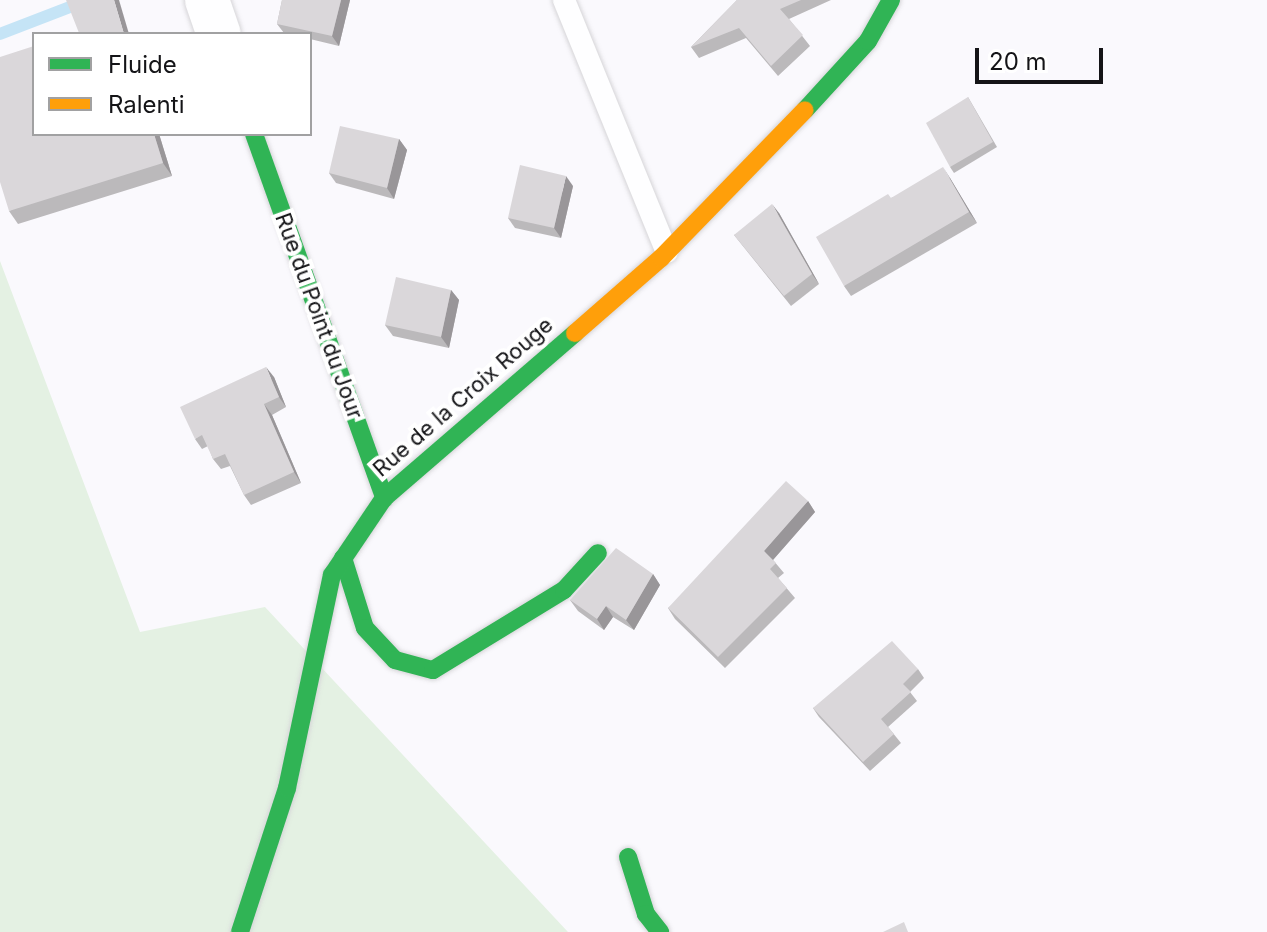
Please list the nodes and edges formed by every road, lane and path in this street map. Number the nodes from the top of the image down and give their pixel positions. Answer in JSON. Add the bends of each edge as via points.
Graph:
{"nodes":[{"id":1,"x":207,"y":0,"type":"edge"},
{"id":2,"x":564,"y":0,"type":"edge"},
{"id":3,"x":891,"y":0,"type":"edge"},
{"id":4,"x":218,"y":32,"type":"edge"},
{"id":5,"x":255,"y":136,"type":"edge"},
{"id":6,"x":667,"y":252,"type":"junction"},
{"id":7,"x":384,"y":498,"type":"junction"},
{"id":8,"x":598,"y":553,"type":"dead end"},
{"id":9,"x":343,"y":558,"type":"junction"},
{"id":10,"x":628,"y":857,"type":"dead end"},
{"id":11,"x":240,"y":932,"type":"edge"},
{"id":12,"x":660,"y":932,"type":"edge"}],
"edges":[{"from":1,"to":4,"type":"street"},
{"from":2,"to":6,"type":"lane"},
{"from":3,"to":6,"type":"street","name":"Rue de la Croix Rouge","via":[[868,41],[753,168]]},
{"from":5,"to":7,"type":"street","name":"Rue du Point du Jour"},
{"from":6,"to":7,"type":"street","name":"Rue de la Croix Rouge"},
{"from":7,"to":9,"type":"street","name":"Rue de la Croix Rouge"},
{"from":8,"to":9,"type":"street","via":[[564,590],[433,670],[395,660],[365,628]]},
{"from":9,"to":11,"type":"street","name":"Rue de la Croix Rouge","via":[[332,575],[287,788]]},
{"from":10,"to":12,"type":"street","via":[[646,914]]}]}
